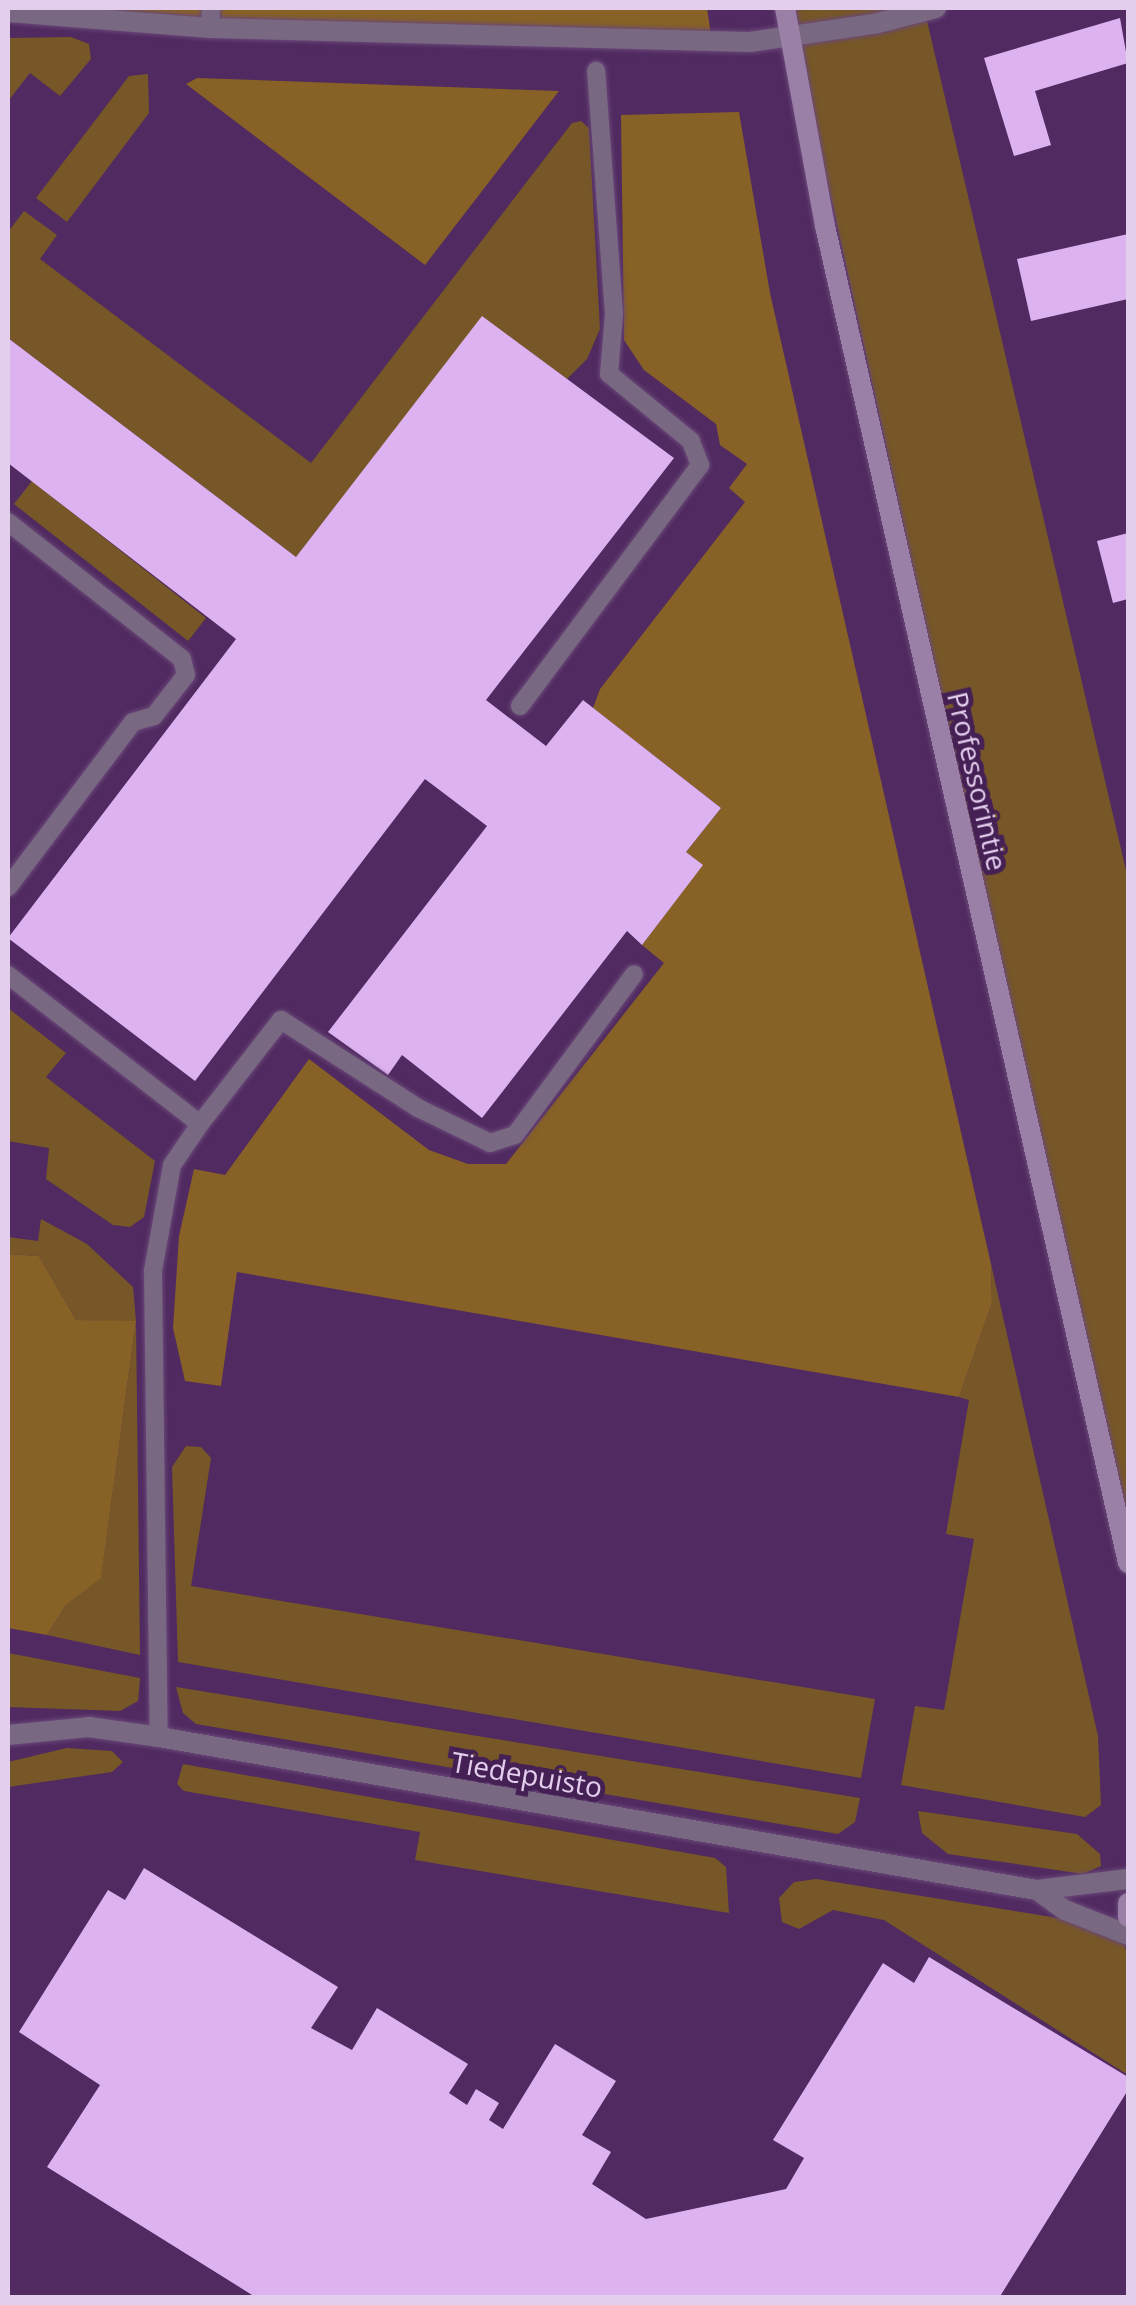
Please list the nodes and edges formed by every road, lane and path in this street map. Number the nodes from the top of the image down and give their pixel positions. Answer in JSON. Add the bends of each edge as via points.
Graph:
{"nodes":[{"id":1,"x":786,"y":8,"type":"edge"},
{"id":2,"x":936,"y":8,"type":"edge"},
{"id":3,"x":8,"y":12,"type":"edge"},
{"id":4,"x":210,"y":18,"type":"edge"},
{"id":5,"x":791,"y":38,"type":"junction"},
{"id":6,"x":596,"y":71,"type":"dead end"},
{"id":7,"x":8,"y":522,"type":"edge"},
{"id":8,"x":520,"y":706,"type":"dead end"},
{"id":9,"x":8,"y":886,"type":"edge"},
{"id":10,"x":634,"y":974,"type":"dead end"},
{"id":11,"x":8,"y":975,"type":"edge"},
{"id":12,"x":200,"y":1124,"type":"junction"},
{"id":13,"x":1128,"y":1564,"type":"edge"},
{"id":14,"x":8,"y":1735,"type":"edge"},
{"id":15,"x":159,"y":1737,"type":"junction"},
{"id":16,"x":1128,"y":1879,"type":"edge"},
{"id":17,"x":1037,"y":1890,"type":"junction"},
{"id":18,"x":1128,"y":1904,"type":"edge"},
{"id":19,"x":1128,"y":1917,"type":"edge"},
{"id":20,"x":1128,"y":1935,"type":"edge"}],
"edges":[{"from":1,"to":5,"type":"main road","name":"Professorintie"},
{"from":2,"to":5,"type":"street"},
{"from":3,"to":4,"type":"street"},
{"from":4,"to":5,"type":"street","via":[[618,42]]},
{"from":5,"to":13,"type":"main road","name":"Professorintie","via":[[825,226]]},
{"from":6,"to":8,"type":"lane","via":[[614,314],[608,374],[690,441],[700,466]]},
{"from":7,"to":9,"type":"lane","via":[[182,659],[186,674],[154,716],[132,722]]},
{"from":10,"to":12,"type":"lane","via":[[515,1135],[490,1143],[432,1115],[281,1020]]},
{"from":11,"to":12,"type":"lane"},
{"from":12,"to":15,"type":"lane","via":[[172,1165],[153,1272]]},
{"from":14,"to":15,"type":"street","name":"Tiedepuisto","via":[[89,1727]]},
{"from":15,"to":17,"type":"street","name":"Tiedepuisto"},
{"from":16,"to":17,"type":"street","name":"Tiedepuisto"},
{"from":17,"to":20,"type":"street","name":"Tiedepuisto","via":[[1065,1910]]},
{"from":18,"to":19,"type":"main road"}]}
